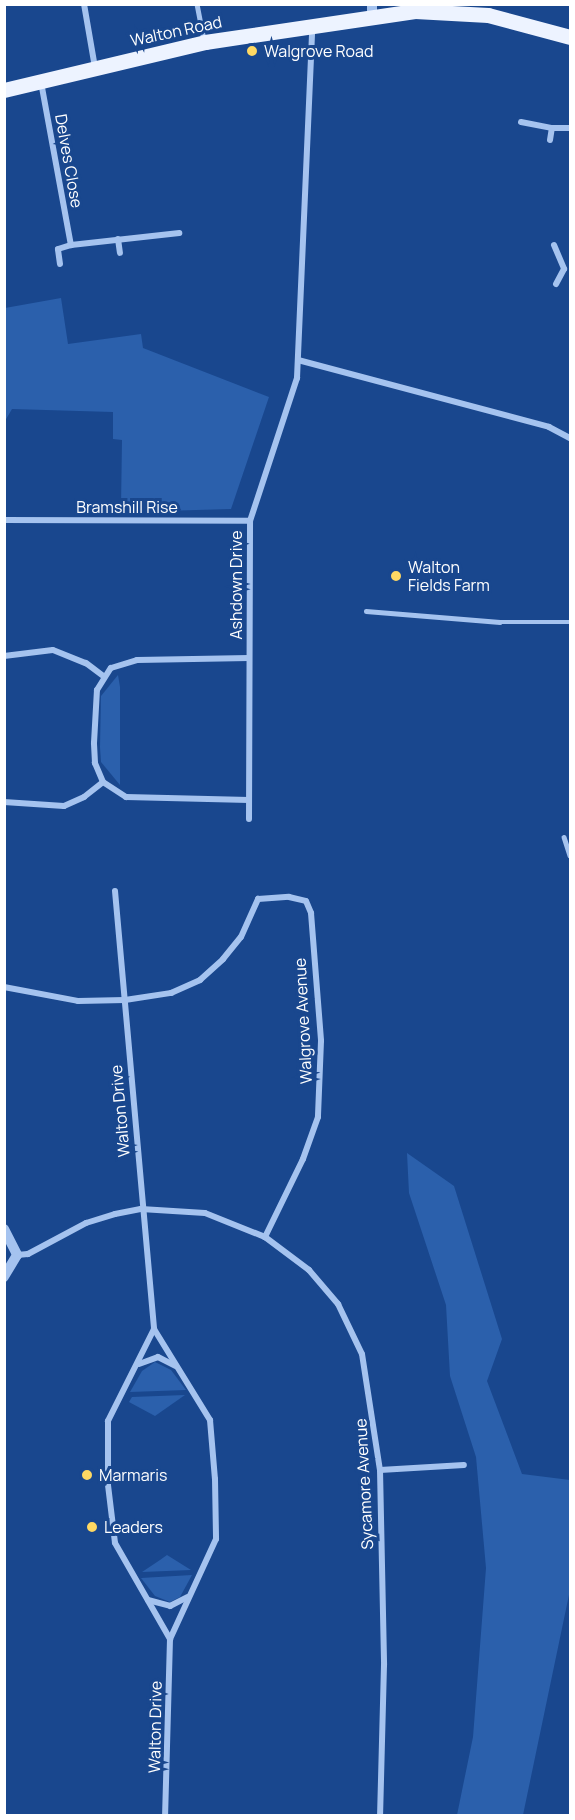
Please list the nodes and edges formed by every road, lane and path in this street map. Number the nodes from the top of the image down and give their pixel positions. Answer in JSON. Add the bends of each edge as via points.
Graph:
{"nodes":[{"id":1,"x":84,"y":4,"type":"edge"},
{"id":2,"x":197,"y":4,"type":"edge"},
{"id":3,"x":372,"y":10,"type":"edge"},
{"id":4,"x":312,"y":24,"type":"junction"},
{"id":5,"x":570,"y":37,"type":"edge"},
{"id":6,"x":205,"y":42,"type":"junction"},
{"id":7,"x":95,"y":68,"type":"junction"},
{"id":8,"x":41,"y":82,"type":"junction"},
{"id":9,"x":4,"y":90,"type":"edge"},
{"id":10,"x":521,"y":122,"type":"dead end"},
{"id":11,"x":552,"y":128,"type":"junction"},
{"id":12,"x":570,"y":128,"type":"edge"},
{"id":13,"x":550,"y":140,"type":"dead end"},
{"id":14,"x":179,"y":233,"type":"dead end"},
{"id":15,"x":118,"y":239,"type":"junction"},
{"id":16,"x":71,"y":245,"type":"junction"},
{"id":17,"x":554,"y":245,"type":"dead end"},
{"id":18,"x":120,"y":253,"type":"dead end"},
{"id":19,"x":60,"y":264,"type":"dead end"},
{"id":20,"x":567,"y":269,"type":"edge"},
{"id":21,"x":556,"y":284,"type":"dead end"},
{"id":22,"x":298,"y":360,"type":"junction"},
{"id":23,"x":570,"y":438,"type":"edge"},
{"id":24,"x":4,"y":520,"type":"edge"},
{"id":25,"x":250,"y":521,"type":"junction"},
{"id":26,"x":366,"y":611,"type":"dead end"},
{"id":27,"x":570,"y":622,"type":"edge"},
{"id":28,"x":4,"y":656,"type":"edge"},
{"id":29,"x":249,"y":658,"type":"junction"},
{"id":30,"x":104,"y":676,"type":"junction"},
{"id":31,"x":103,"y":782,"type":"junction"},
{"id":32,"x":249,"y":800,"type":"junction"},
{"id":33,"x":4,"y":802,"type":"edge"},
{"id":34,"x":249,"y":819,"type":"dead end"},
{"id":35,"x":564,"y":837,"type":"dead end"},
{"id":36,"x":570,"y":855,"type":"edge"},
{"id":37,"x":115,"y":891,"type":"dead end"},
{"id":38,"x":4,"y":987,"type":"edge"},
{"id":39,"x":125,"y":1000,"type":"junction"},
{"id":40,"x":141,"y":1209,"type":"junction"},
{"id":41,"x":4,"y":1229,"type":"edge"},
{"id":42,"x":265,"y":1237,"type":"junction"},
{"id":43,"x":17,"y":1255,"type":"junction"},
{"id":44,"x":4,"y":1277,"type":"edge"},
{"id":45,"x":154,"y":1329,"type":"junction"},
{"id":46,"x":139,"y":1364,"type":"junction"},
{"id":47,"x":179,"y":1368,"type":"junction"},
{"id":48,"x":464,"y":1465,"type":"dead end"},
{"id":49,"x":380,"y":1470,"type":"junction"},
{"id":50,"x":189,"y":1596,"type":"junction"},
{"id":51,"x":148,"y":1600,"type":"junction"},
{"id":52,"x":170,"y":1639,"type":"junction"},
{"id":53,"x":165,"y":1815,"type":"edge"},
{"id":54,"x":380,"y":1815,"type":"edge"}],
"edges":[{"from":1,"to":7,"type":"street"},
{"from":2,"to":6,"type":"lane"},
{"from":3,"to":4,"type":"main road","name":"Walton Road"},
{"from":3,"to":5,"type":"main road","name":"Walton Road","via":[[453,10],[489,15]]},
{"from":4,"to":6,"type":"main road","name":"Walton Road"},
{"from":4,"to":22,"type":"street"},
{"from":6,"to":7,"type":"main road","name":"Walton Road"},
{"from":7,"to":8,"type":"main road","name":"Walton Road"},
{"from":8,"to":9,"type":"main road","name":"Walton Road"},
{"from":8,"to":16,"type":"street","name":"Delves Close"},
{"from":10,"to":11,"type":"street"},
{"from":11,"to":12,"type":"street"},
{"from":11,"to":13,"type":"street"},
{"from":14,"to":15,"type":"street"},
{"from":15,"to":16,"type":"street"},
{"from":15,"to":18,"type":"street"},
{"from":16,"to":19,"type":"street","via":[[58,249]]},
{"from":17,"to":20,"type":"street"},
{"from":20,"to":21,"type":"street"},
{"from":22,"to":23,"type":"street","via":[[549,427]]},
{"from":22,"to":25,"type":"street","name":"Ashdown Drive","via":[[294,395],[258,487]]},
{"from":24,"to":25,"type":"street","name":"Bramshill Rise"},
{"from":25,"to":29,"type":"street","name":"Ashdown Drive"},
{"from":26,"to":27,"type":"lane","via":[[500,622]]},
{"from":28,"to":30,"type":"street","via":[[53,650],[86,663]]},
{"from":29,"to":30,"type":"street","via":[[129,661]]},
{"from":29,"to":32,"type":"street","name":"Ashdown Drive"},
{"from":30,"to":31,"type":"street","via":[[97,690],[94,743],[95,763]]},
{"from":31,"to":32,"type":"street","via":[[119,794],[135,799]]},
{"from":31,"to":33,"type":"street","via":[[64,806]]},
{"from":32,"to":34,"type":"street","name":"Ashdown Drive"},
{"from":35,"to":36,"type":"lane"},
{"from":37,"to":39,"type":"street","name":"Walton Drive"},
{"from":38,"to":39,"type":"street","via":[[78,1001]]},
{"from":39,"to":40,"type":"street","name":"Walton Drive"},
{"from":39,"to":42,"type":"street","name":"Walgrove Avenue","via":[[171,993],[200,980],[233,948],[258,898],[306,901],[311,913],[321,1041],[318,1117],[303,1159]]},
{"from":40,"to":42,"type":"street","name":"Sycamore Avenue","via":[[205,1213]]},
{"from":40,"to":43,"type":"street","name":"Sycamore Avenue","via":[[86,1223],[28,1254]]},
{"from":40,"to":45,"type":"street","name":"Walton Drive"},
{"from":41,"to":43,"type":"street"},
{"from":42,"to":49,"type":"street","name":"Sycamore Avenue","via":[[309,1270],[351,1326],[368,1377]]},
{"from":43,"to":44,"type":"street"},
{"from":45,"to":46,"type":"street","name":"Walton Drive"},
{"from":45,"to":47,"type":"street","name":"Walton Drive"},
{"from":46,"to":47,"type":"street","via":[[158,1357]]},
{"from":46,"to":51,"type":"street","name":"Walton Drive","via":[[108,1421],[108,1474],[115,1543]]},
{"from":47,"to":50,"type":"street","name":"Walton Drive","via":[[210,1420],[216,1491],[216,1539]]},
{"from":48,"to":49,"type":"street"},
{"from":49,"to":54,"type":"street","name":"Sycamore Avenue","via":[[384,1665]]},
{"from":50,"to":51,"type":"street","via":[[170,1606]]},
{"from":50,"to":52,"type":"street","name":"Walton Drive"},
{"from":51,"to":52,"type":"street","name":"Walton Drive"},
{"from":52,"to":53,"type":"street","name":"Walton Drive"}]}
